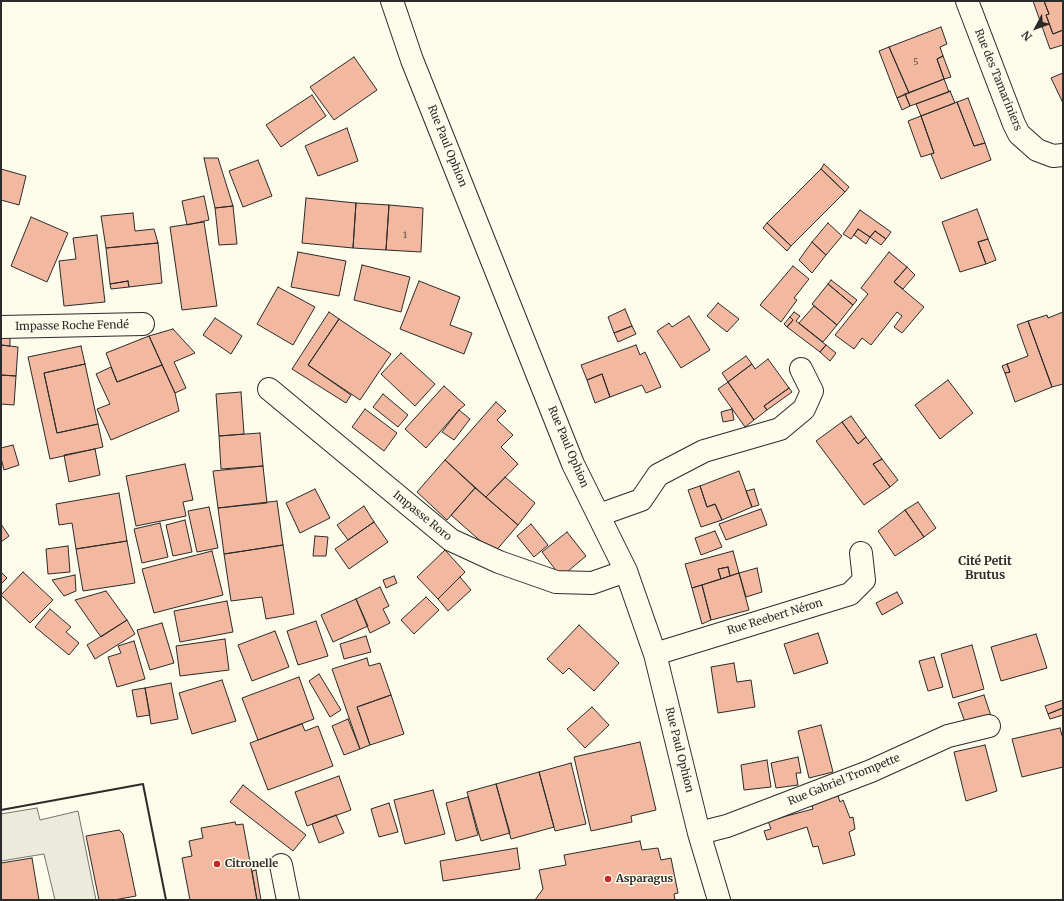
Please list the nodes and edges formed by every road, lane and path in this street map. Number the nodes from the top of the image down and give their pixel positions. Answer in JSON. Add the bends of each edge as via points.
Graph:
{"nodes":[{"id":1,"x":392,"y":1,"type":"edge"},
{"id":2,"x":967,"y":1,"type":"edge"},
{"id":3,"x":1063,"y":156,"type":"edge"},
{"id":4,"x":143,"y":324,"type":"dead end"},
{"id":5,"x":1,"y":327,"type":"edge"},
{"id":6,"x":801,"y":369,"type":"dead end"},
{"id":7,"x":269,"y":389,"type":"dead end"},
{"id":8,"x":599,"y":515,"type":"junction"},
{"id":9,"x":861,"y":553,"type":"dead end"},
{"id":10,"x":626,"y":571,"type":"junction"},
{"id":11,"x":655,"y":654,"type":"junction"},
{"id":12,"x":989,"y":726,"type":"dead end"},
{"id":13,"x":699,"y":833,"type":"junction"},
{"id":14,"x":282,"y":865,"type":"dead end"},
{"id":15,"x":288,"y":900,"type":"edge"},
{"id":16,"x":719,"y":900,"type":"edge"}],
"edges":[{"from":1,"to":8,"type":"street","name":"Rue Paul Ophion","via":[[412,60],[573,464]]},
{"from":2,"to":3,"type":"street","name":"Rue des Tamariniers","via":[[1020,134],[1037,150],[1053,156]]},
{"from":4,"to":5,"type":"street","name":"Impasse Roche Fendé"},
{"from":6,"to":8,"type":"street","via":[[812,391],[804,409],[780,429],[704,451],[658,475],[641,500]]},
{"from":7,"to":10,"type":"street","name":"Impasse Roro","via":[[451,540],[499,562],[556,582],[592,583]]},
{"from":8,"to":10,"type":"street","name":"Rue Paul Ophion"},
{"from":9,"to":11,"type":"street","name":"Rue Reebert Néron","via":[[864,580],[850,594]]},
{"from":10,"to":11,"type":"street","name":"Rue Paul Ophion"},
{"from":11,"to":13,"type":"street","name":"Rue Paul Ophion"},
{"from":12,"to":13,"type":"street","name":"Rue Gabriel Trompette","via":[[948,736],[850,779],[727,826]]},
{"from":13,"to":16,"type":"street","name":"Rue Paul Ophion"},
{"from":14,"to":15,"type":"street"}]}
